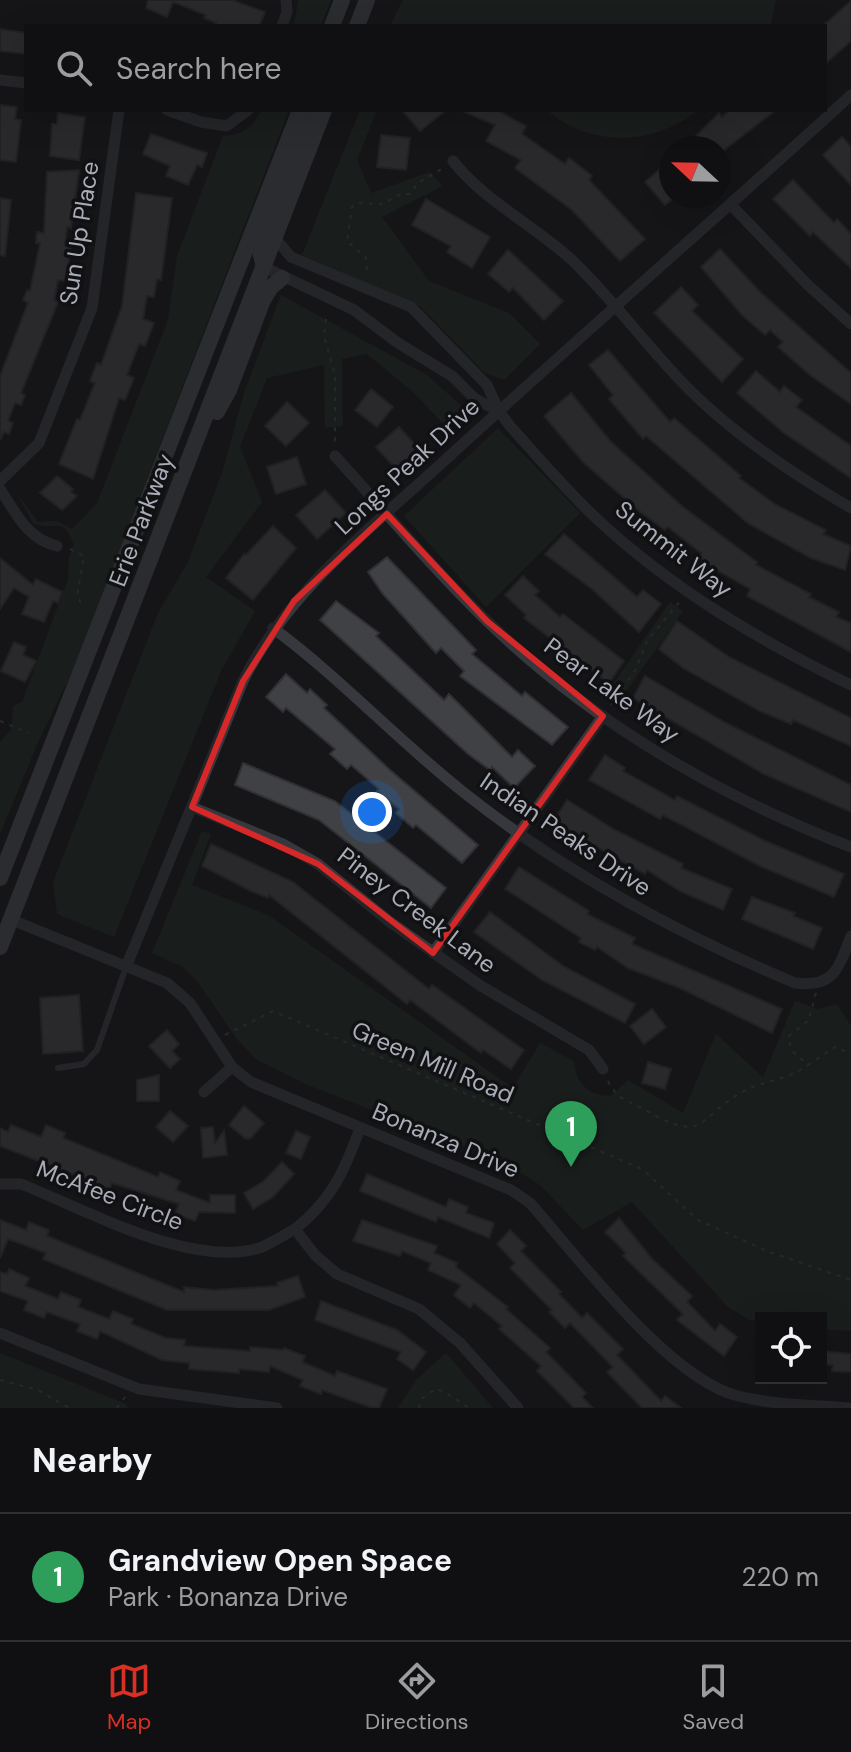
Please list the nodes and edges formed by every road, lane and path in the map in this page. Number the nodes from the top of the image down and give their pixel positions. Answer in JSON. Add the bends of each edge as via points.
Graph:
{"nodes":[{"id":1,"x":286,"y":0,"type":"edge"},
{"id":2,"x":342,"y":0,"type":"edge"},
{"id":3,"x":367,"y":0,"type":"edge"},
{"id":4,"x":283,"y":24,"type":"edge"},
{"id":5,"x":333,"y":24,"type":"edge"},
{"id":6,"x":358,"y":24,"type":"edge"},
{"id":7,"x":0,"y":80,"type":"edge"},
{"id":8,"x":24,"y":83,"type":"edge"},
{"id":9,"x":850,"y":99,"type":"edge"},
{"id":10,"x":119,"y":112,"type":"edge"},
{"id":11,"x":173,"y":112,"type":"edge"},
{"id":12,"x":245,"y":112,"type":"edge"},
{"id":13,"x":299,"y":112,"type":"edge"},
{"id":14,"x":311,"y":112,"type":"edge"},
{"id":15,"x":323,"y":112,"type":"edge"},
{"id":16,"x":453,"y":161,"type":"dead end"},
{"id":17,"x":435,"y":174,"type":"dead end"},
{"id":18,"x":731,"y":205,"type":"joint"},
{"id":19,"x":728,"y":208,"type":"edge"},
{"id":20,"x":275,"y":238,"type":"junction"},
{"id":21,"x":264,"y":267,"type":"junction"},
{"id":22,"x":367,"y":270,"type":"dead end"},
{"id":23,"x":282,"y":278,"type":"junction"},
{"id":24,"x":616,"y":307,"type":"junction"},
{"id":25,"x":326,"y":319,"type":"dead end"},
{"id":26,"x":851,"y":324,"type":"edge"},
{"id":27,"x":499,"y":411,"type":"junction"},
{"id":28,"x":335,"y":435,"type":"dead end"},
{"id":29,"x":335,"y":456,"type":"dead end"},
{"id":30,"x":189,"y":462,"type":"junction"},
{"id":31,"x":0,"y":481,"type":"edge"},
{"id":32,"x":0,"y":489,"type":"edge"},
{"id":33,"x":851,"y":508,"type":"edge"},
{"id":34,"x":387,"y":514,"type":"junction"},
{"id":35,"x":57,"y":546,"type":"joint"},
{"id":36,"x":681,"y":600,"type":"dead end"},
{"id":37,"x":84,"y":608,"type":"dead end"},
{"id":38,"x":273,"y":628,"type":"junction"},
{"id":39,"x":851,"y":685,"type":"edge"},
{"id":40,"x":603,"y":716,"type":"junction"},
{"id":41,"x":0,"y":721,"type":"edge"},
{"id":42,"x":29,"y":733,"type":"dead end"},
{"id":43,"x":192,"y":807,"type":"junction"},
{"id":44,"x":518,"y":832,"type":"junction"},
{"id":45,"x":851,"y":847,"type":"edge"},
{"id":46,"x":0,"y":878,"type":"edge"},
{"id":47,"x":4,"y":917,"type":"edge"},
{"id":48,"x":851,"y":936,"type":"edge"},
{"id":49,"x":0,"y":947,"type":"edge"},
{"id":50,"x":433,"y":953,"type":"junction"},
{"id":51,"x":126,"y":967,"type":"junction"},
{"id":52,"x":815,"y":1001,"type":"dead end"},
{"id":53,"x":214,"y":1042,"type":"junction"},
{"id":54,"x":851,"y":1054,"type":"edge"},
{"id":55,"x":808,"y":1065,"type":"junction"},
{"id":56,"x":232,"y":1067,"type":"junction"},
{"id":57,"x":58,"y":1068,"type":"dead end"},
{"id":58,"x":603,"y":1069,"type":"dead end"},
{"id":59,"x":611,"y":1088,"type":"dead end"},
{"id":60,"x":204,"y":1092,"type":"dead end"},
{"id":61,"x":360,"y":1128,"type":"junction"},
{"id":62,"x":0,"y":1184,"type":"edge"},
{"id":63,"x":295,"y":1229,"type":"junction"},
{"id":64,"x":851,"y":1280,"type":"edge"},
{"id":65,"x":0,"y":1333,"type":"edge"},
{"id":66,"x":0,"y":1380,"type":"edge"},
{"id":67,"x":125,"y":1396,"type":"dead end"},
{"id":68,"x":824,"y":1407,"type":"edge"},
{"id":69,"x":69,"y":1408,"type":"edge"},
{"id":70,"x":117,"y":1408,"type":"edge"},
{"id":71,"x":277,"y":1408,"type":"edge"},
{"id":72,"x":419,"y":1408,"type":"edge"},
{"id":73,"x":469,"y":1408,"type":"edge"},
{"id":74,"x":518,"y":1408,"type":"edge"},
{"id":75,"x":848,"y":1408,"type":"edge"}],
"edges":[{"from":1,"to":4,"type":"street"},
{"from":2,"to":5,"type":"main road"},
{"from":3,"to":6,"type":"main road"},
{"from":7,"to":8,"type":"street"},
{"from":9,"to":18,"type":"street","name":"Longs Peak Drive"},
{"from":10,"to":31,"type":"street","name":"Sun Up Place","via":[[92,308],[39,443]]},
{"from":11,"to":12,"type":"street","via":[[227,126]]},
{"from":13,"to":46,"type":"main road","name":"Erie Parkway"},
{"from":14,"to":21,"type":"main road","via":[[259,247]]},
{"from":15,"to":20,"type":"main road","name":"Erie Parkway"},
{"from":16,"to":24,"type":"street","via":[[470,182],[537,228]]},
{"from":17,"to":22,"type":"path","via":[[410,194],[352,207],[347,241],[366,258]]},
{"from":18,"to":26,"type":"street"},
{"from":19,"to":24,"type":"street","name":"Longs Peak Drive"},
{"from":20,"to":21,"type":"main road","name":"Erie Parkway"},
{"from":20,"to":27,"type":"street","via":[[291,257],[411,307],[487,385]]},
{"from":21,"to":23,"type":"street"},
{"from":21,"to":30,"type":"main road","name":"Erie Parkway"},
{"from":23,"to":27,"type":"street","via":[[354,310]]},
{"from":23,"to":30,"type":"main road","via":[[263,300],[229,390]]},
{"from":24,"to":27,"type":"street","name":"Longs Peak Drive"},
{"from":24,"to":33,"type":"street","via":[[682,382],[748,440]]},
{"from":25,"to":28,"type":"path","via":[[324,336],[335,375]]},
{"from":27,"to":34,"type":"street","name":"Longs Peak Drive"},
{"from":27,"to":39,"type":"street","name":"Summit Way","via":[[597,519],[661,572],[783,652]]},
{"from":29,"to":34,"type":"street","name":"Pear Lake Way"},
{"from":30,"to":47,"type":"main road","name":"Erie Parkway"},
{"from":32,"to":35,"type":"street","via":[[24,526],[41,542]]},
{"from":34,"to":38,"type":"street","name":"Longs Peak Drive","via":[[294,601]]},
{"from":34,"to":40,"type":"street","name":"Pear Lake Way","via":[[487,621]]},
{"from":35,"to":37,"type":"path","via":[[84,556],[77,596]]},
{"from":36,"to":40,"type":"path","via":[[647,641],[636,669]]},
{"from":38,"to":43,"type":"street","name":"Longs Peak Drive","via":[[243,681]]},
{"from":38,"to":44,"type":"street","name":"Indian Peaks Drive","via":[[331,671],[398,739]]},
{"from":40,"to":44,"type":"street"},
{"from":40,"to":45,"type":"street","name":"Pear Lake Way","via":[[747,802]]},
{"from":41,"to":42,"type":"path"},
{"from":43,"to":50,"type":"street","name":"Piney Creek Lane","via":[[318,864]]},
{"from":43,"to":51,"type":"street","name":"Longs Peak Drive"},
{"from":44,"to":48,"type":"street","name":"Indian Peaks Drive","via":[[668,926],[795,983],[816,986],[829,979]]},
{"from":44,"to":50,"type":"street"},
{"from":47,"to":49,"type":"main road","name":"Erie Parkway"},
{"from":47,"to":51,"type":"street","name":"Bonanza Drive"},
{"from":50,"to":58,"type":"street","name":"Piney Creek Lane","via":[[589,1050]]},
{"from":51,"to":53,"type":"street","name":"Bonanza Drive","via":[[176,989]]},
{"from":51,"to":57,"type":"lane","via":[[97,1050],[84,1064]]},
{"from":52,"to":55,"type":"path","via":[[809,1020],[793,1031],[788,1044]]},
{"from":53,"to":56,"type":"street","name":"Bonanza Drive"},
{"from":53,"to":64,"type":"path","name":"Green Mill Road","via":[[273,1011],[642,1169],[698,1220]]},
{"from":54,"to":55,"type":"path","via":[[835,1047]]},
{"from":55,"to":59,"type":"path","via":[[786,1079],[744,1091],[705,1122],[681,1128],[619,1098]]},
{"from":56,"to":60,"type":"street"},
{"from":56,"to":61,"type":"street","name":"Bonanza Drive","via":[[251,1082]]},
{"from":61,"to":63,"type":"street","name":"McAfee Circle","via":[[336,1188],[318,1212]]},
{"from":61,"to":68,"type":"street","name":"Bonanza Drive","via":[[490,1180],[530,1203],[692,1376],[737,1396]]},
{"from":62,"to":63,"type":"street","name":"McAfee Circle","via":[[21,1184],[178,1247],[235,1252],[261,1247]]},
{"from":63,"to":74,"type":"street","via":[[337,1274],[419,1309],[460,1343]]},
{"from":65,"to":71,"type":"street","via":[[139,1389]]},
{"from":66,"to":69,"type":"path","via":[[38,1390]]},
{"from":67,"to":70,"type":"path"},
{"from":68,"to":75,"type":"street","name":"Bonanza Drive"},
{"from":72,"to":73,"type":"path","via":[[421,1399],[435,1389]]}]}
